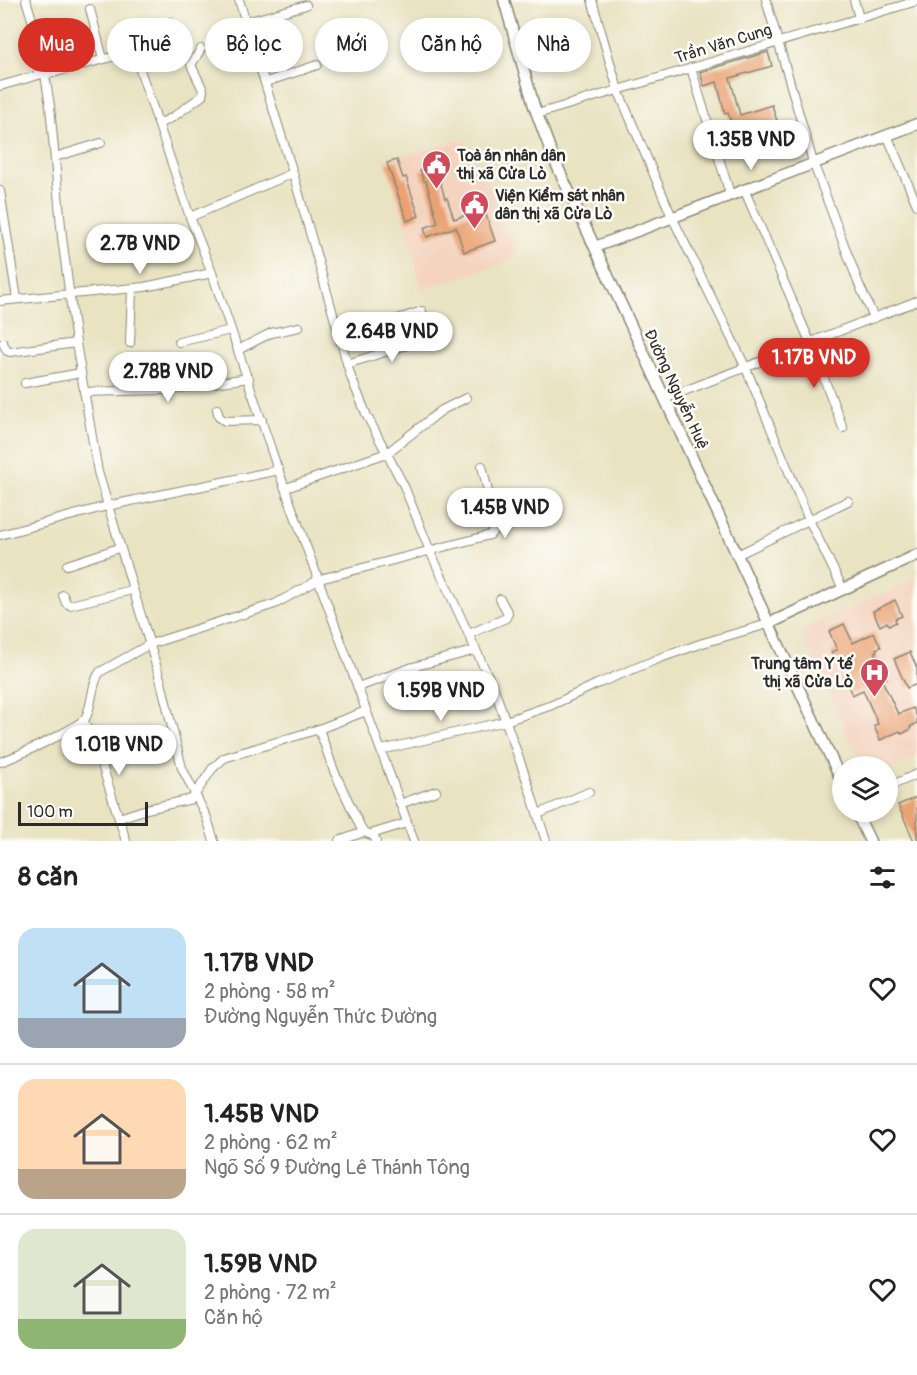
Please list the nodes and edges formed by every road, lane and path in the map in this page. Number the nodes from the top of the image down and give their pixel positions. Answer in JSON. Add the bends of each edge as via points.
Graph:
{"nodes":[{"id":1,"x":26,"y":0,"type":"edge"},
{"id":2,"x":239,"y":0,"type":"edge"},
{"id":3,"x":504,"y":0,"type":"edge"},
{"id":4,"x":592,"y":0,"type":"edge"},
{"id":5,"x":766,"y":0,"type":"edge"},
{"id":6,"x":854,"y":0,"type":"edge"},
{"id":7,"x":917,"y":1,"type":"edge"},
{"id":8,"x":306,"y":6,"type":"dead end"},
{"id":9,"x":90,"y":9,"type":"dead end"},
{"id":10,"x":246,"y":18,"type":"edge"},
{"id":11,"x":262,"y":18,"type":"edge"},
{"id":12,"x":859,"y":18,"type":"junction"},
{"id":13,"x":779,"y":42,"type":"junction"},
{"id":14,"x":201,"y":49,"type":"dead end"},
{"id":15,"x":107,"y":58,"type":"edge"},
{"id":16,"x":103,"y":59,"type":"junction"},
{"id":17,"x":315,"y":66,"type":"edge"},
{"id":18,"x":691,"y":68,"type":"junction"},
{"id":19,"x":141,"y":72,"type":"edge"},
{"id":20,"x":263,"y":72,"type":"edge"},
{"id":21,"x":45,"y":74,"type":"junction"},
{"id":22,"x":266,"y":82,"type":"junction"},
{"id":23,"x":0,"y":86,"type":"edge"},
{"id":24,"x":618,"y":90,"type":"junction"},
{"id":25,"x":537,"y":114,"type":"junction"},
{"id":26,"x":159,"y":124,"type":"junction"},
{"id":27,"x":917,"y":124,"type":"edge"},
{"id":28,"x":888,"y":135,"type":"junction"},
{"id":29,"x":101,"y":143,"type":"dead end"},
{"id":30,"x":55,"y":157,"type":"junction"},
{"id":31,"x":813,"y":162,"type":"junction"},
{"id":32,"x":293,"y":173,"type":"junction"},
{"id":33,"x":744,"y":189,"type":"junction"},
{"id":34,"x":0,"y":191,"type":"edge"},
{"id":35,"x":730,"y":195,"type":"junction"},
{"id":36,"x":917,"y":205,"type":"edge"},
{"id":37,"x":190,"y":217,"type":"junction"},
{"id":38,"x":672,"y":217,"type":"junction"},
{"id":39,"x":595,"y":248,"type":"junction"},
{"id":40,"x":212,"y":273,"type":"junction"},
{"id":41,"x":132,"y":289,"type":"junction"},
{"id":42,"x":71,"y":293,"type":"junction"},
{"id":43,"x":17,"y":299,"type":"junction"},
{"id":44,"x":0,"y":301,"type":"edge"},
{"id":45,"x":917,"y":301,"type":"edge"},
{"id":46,"x":422,"y":311,"type":"dead end"},
{"id":47,"x":874,"y":318,"type":"junction"},
{"id":48,"x":299,"y":327,"type":"dead end"},
{"id":49,"x":231,"y":330,"type":"junction"},
{"id":50,"x":340,"y":338,"type":"junction"},
{"id":51,"x":429,"y":338,"type":"dead end"},
{"id":52,"x":179,"y":342,"type":"dead end"},
{"id":53,"x":810,"y":342,"type":"junction"},
{"id":54,"x":3,"y":343,"type":"dead end"},
{"id":55,"x":76,"y":343,"type":"junction"},
{"id":56,"x":130,"y":343,"type":"dead end"},
{"id":57,"x":238,"y":350,"type":"junction"},
{"id":58,"x":347,"y":364,"type":"junction"},
{"id":59,"x":745,"y":366,"type":"junction"},
{"id":60,"x":81,"y":373,"type":"junction"},
{"id":61,"x":249,"y":378,"type":"junction"},
{"id":62,"x":25,"y":382,"type":"dead end"},
{"id":63,"x":84,"y":392,"type":"junction"},
{"id":64,"x":466,"y":398,"type":"dead end"},
{"id":65,"x":666,"y":398,"type":"junction"},
{"id":66,"x":217,"y":409,"type":"dead end"},
{"id":67,"x":262,"y":420,"type":"junction"},
{"id":68,"x":843,"y":428,"type":"dead end"},
{"id":69,"x":387,"y":453,"type":"junction"},
{"id":70,"x":482,"y":466,"type":"dead end"},
{"id":71,"x":279,"y":470,"type":"junction"},
{"id":72,"x":286,"y":488,"type":"junction"},
{"id":73,"x":848,"y":501,"type":"dead end"},
{"id":74,"x":107,"y":506,"type":"junction"},
{"id":75,"x":809,"y":519,"type":"junction"},
{"id":76,"x":0,"y":535,"type":"edge"},
{"id":77,"x":119,"y":548,"type":"junction"},
{"id":78,"x":430,"y":551,"type":"junction"},
{"id":79,"x":736,"y":555,"type":"junction"},
{"id":80,"x":917,"y":555,"type":"edge"},
{"id":81,"x":67,"y":565,"type":"dead end"},
{"id":82,"x":320,"y":579,"type":"junction"},
{"id":83,"x":843,"y":589,"type":"junction"},
{"id":84,"x":132,"y":590,"type":"junction"},
{"id":85,"x":63,"y":595,"type":"dead end"},
{"id":86,"x":500,"y":600,"type":"dead end"},
{"id":87,"x":768,"y":624,"type":"junction"},
{"id":88,"x":469,"y":634,"type":"junction"},
{"id":89,"x":150,"y":644,"type":"junction"},
{"id":90,"x":476,"y":650,"type":"junction"},
{"id":91,"x":358,"y":687,"type":"junction"},
{"id":92,"x":366,"y":711,"type":"junction"},
{"id":93,"x":84,"y":721,"type":"junction"},
{"id":94,"x":506,"y":721,"type":"junction"},
{"id":95,"x":319,"y":729,"type":"junction"},
{"id":96,"x":381,"y":750,"type":"junction"},
{"id":97,"x":832,"y":761,"type":"edge"},
{"id":98,"x":0,"y":762,"type":"edge"},
{"id":99,"x":917,"y":774,"type":"edge"},
{"id":100,"x":898,"y":783,"type":"edge"},
{"id":101,"x":436,"y":791,"type":"dead end"},
{"id":102,"x":589,"y":792,"type":"dead end"},
{"id":103,"x":195,"y":797,"type":"junction"},
{"id":104,"x":400,"y":804,"type":"junction"},
{"id":105,"x":538,"y":814,"type":"junction"},
{"id":106,"x":120,"y":818,"type":"junction"},
{"id":107,"x":861,"y":822,"type":"edge"},
{"id":108,"x":407,"y":823,"type":"junction"},
{"id":109,"x":370,"y":836,"type":"edge"},
{"id":110,"x":126,"y":841,"type":"edge"},
{"id":111,"x":214,"y":841,"type":"edge"},
{"id":112,"x":339,"y":841,"type":"edge"},
{"id":113,"x":414,"y":841,"type":"edge"},
{"id":114,"x":546,"y":841,"type":"edge"},
{"id":115,"x":870,"y":841,"type":"edge"}],
"edges":[{"from":1,"to":21,"type":"street","via":[[44,58]]},
{"from":2,"to":10,"type":"street"},
{"from":3,"to":25,"type":"street","name":"Đường Nguyễn Huệ"},
{"from":4,"to":24,"type":"street"},
{"from":5,"to":13,"type":"street"},
{"from":6,"to":12,"type":"street"},
{"from":7,"to":12,"type":"street","name":"Trần Văn Cung"},
{"from":8,"to":11,"type":"street"},
{"from":9,"to":16,"type":"street"},
{"from":12,"to":13,"type":"street","name":"Trần Văn Cung"},
{"from":13,"to":18,"type":"street","name":"Trần Văn Cung"},
{"from":13,"to":31,"type":"street"},
{"from":14,"to":26,"type":"street","via":[[191,65],[202,96]]},
{"from":15,"to":16,"type":"street"},
{"from":16,"to":21,"type":"street"},
{"from":17,"to":22,"type":"street"},
{"from":18,"to":24,"type":"street","name":"Trần Văn Cung"},
{"from":18,"to":35,"type":"street"},
{"from":19,"to":26,"type":"street"},
{"from":20,"to":22,"type":"street"},
{"from":21,"to":23,"type":"street"},
{"from":21,"to":30,"type":"street"},
{"from":22,"to":32,"type":"street"},
{"from":24,"to":25,"type":"street","name":"Trần Văn Cung"},
{"from":24,"to":38,"type":"street"},
{"from":25,"to":39,"type":"street","name":"Đường Nguyễn Huệ"},
{"from":26,"to":37,"type":"street"},
{"from":27,"to":28,"type":"street"},
{"from":28,"to":31,"type":"street"},
{"from":28,"to":36,"type":"street"},
{"from":29,"to":30,"type":"street"},
{"from":30,"to":42,"type":"street"},
{"from":31,"to":33,"type":"street"},
{"from":31,"to":47,"type":"street"},
{"from":32,"to":37,"type":"street"},
{"from":32,"to":50,"type":"street"},
{"from":33,"to":35,"type":"street"},
{"from":33,"to":53,"type":"street"},
{"from":34,"to":43,"type":"street"},
{"from":35,"to":38,"type":"street"},
{"from":37,"to":40,"type":"street"},
{"from":38,"to":39,"type":"street"},
{"from":38,"to":59,"type":"street"},
{"from":39,"to":65,"type":"street","name":"Đường Nguyễn Huệ"},
{"from":40,"to":41,"type":"street"},
{"from":40,"to":49,"type":"street"},
{"from":41,"to":42,"type":"street"},
{"from":41,"to":56,"type":"street"},
{"from":42,"to":43,"type":"street"},
{"from":42,"to":55,"type":"street"},
{"from":43,"to":44,"type":"street"},
{"from":45,"to":47,"type":"street"},
{"from":46,"to":50,"type":"street"},
{"from":47,"to":53,"type":"street"},
{"from":48,"to":57,"type":"street","via":[[270,333]]},
{"from":49,"to":52,"type":"street"},
{"from":49,"to":57,"type":"street"},
{"from":50,"to":58,"type":"street"},
{"from":51,"to":58,"type":"street"},
{"from":53,"to":59,"type":"street"},
{"from":53,"to":68,"type":"street"},
{"from":54,"to":55,"type":"street","via":[[10,352]]},
{"from":55,"to":60,"type":"street"},
{"from":57,"to":61,"type":"street"},
{"from":58,"to":69,"type":"street","via":[[367,416]]},
{"from":59,"to":65,"type":"street"},
{"from":59,"to":75,"type":"street"},
{"from":60,"to":62,"type":"street"},
{"from":60,"to":63,"type":"street"},
{"from":61,"to":63,"type":"street","via":[[163,390]]},
{"from":61,"to":67,"type":"street"},
{"from":63,"to":74,"type":"street"},
{"from":64,"to":69,"type":"street","via":[[442,410]]},
{"from":65,"to":79,"type":"street","name":"Đường Nguyễn Huệ"},
{"from":66,"to":67,"type":"street","via":[[225,421]]},
{"from":67,"to":71,"type":"street"},
{"from":69,"to":72,"type":"street"},
{"from":69,"to":78,"type":"street"},
{"from":70,"to":78,"type":"street","via":[[494,532]]},
{"from":71,"to":72,"type":"street"},
{"from":71,"to":74,"type":"street"},
{"from":72,"to":82,"type":"street"},
{"from":73,"to":75,"type":"street"},
{"from":74,"to":76,"type":"street"},
{"from":74,"to":77,"type":"street"},
{"from":75,"to":79,"type":"street"},
{"from":75,"to":83,"type":"street"},
{"from":77,"to":81,"type":"street"},
{"from":77,"to":84,"type":"street"},
{"from":78,"to":82,"type":"street"},
{"from":78,"to":88,"type":"street"},
{"from":79,"to":87,"type":"street","name":"Đường Nguyễn Huệ"},
{"from":80,"to":83,"type":"street"},
{"from":82,"to":89,"type":"street","via":[[275,604]]},
{"from":82,"to":91,"type":"street"},
{"from":83,"to":87,"type":"street"},
{"from":84,"to":85,"type":"street","via":[[70,604]]},
{"from":84,"to":89,"type":"street"},
{"from":86,"to":88,"type":"street","via":[[508,613],[506,618]]},
{"from":87,"to":94,"type":"street","via":[[660,658]]},
{"from":87,"to":97,"type":"street","name":"Đường Nguyễn Huệ"},
{"from":88,"to":90,"type":"street"},
{"from":89,"to":93,"type":"street","via":[[100,672]]},
{"from":89,"to":103,"type":"street","via":[[182,768]]},
{"from":90,"to":91,"type":"street"},
{"from":90,"to":94,"type":"street"},
{"from":91,"to":92,"type":"street"},
{"from":92,"to":95,"type":"street"},
{"from":92,"to":96,"type":"street"},
{"from":93,"to":98,"type":"street"},
{"from":93,"to":106,"type":"street"},
{"from":94,"to":96,"type":"street"},
{"from":94,"to":105,"type":"street"},
{"from":95,"to":103,"type":"street","via":[[224,758],[212,769]]},
{"from":95,"to":109,"type":"street","via":[[334,771]]},
{"from":96,"to":104,"type":"street"},
{"from":99,"to":100,"type":"street"},
{"from":101,"to":104,"type":"street"},
{"from":102,"to":105,"type":"street"},
{"from":103,"to":106,"type":"street"},
{"from":103,"to":111,"type":"street"},
{"from":104,"to":108,"type":"street"},
{"from":105,"to":114,"type":"street"},
{"from":106,"to":110,"type":"street"},
{"from":107,"to":115,"type":"street"},
{"from":108,"to":109,"type":"street"},
{"from":108,"to":113,"type":"street"},
{"from":109,"to":112,"type":"street"}]}
